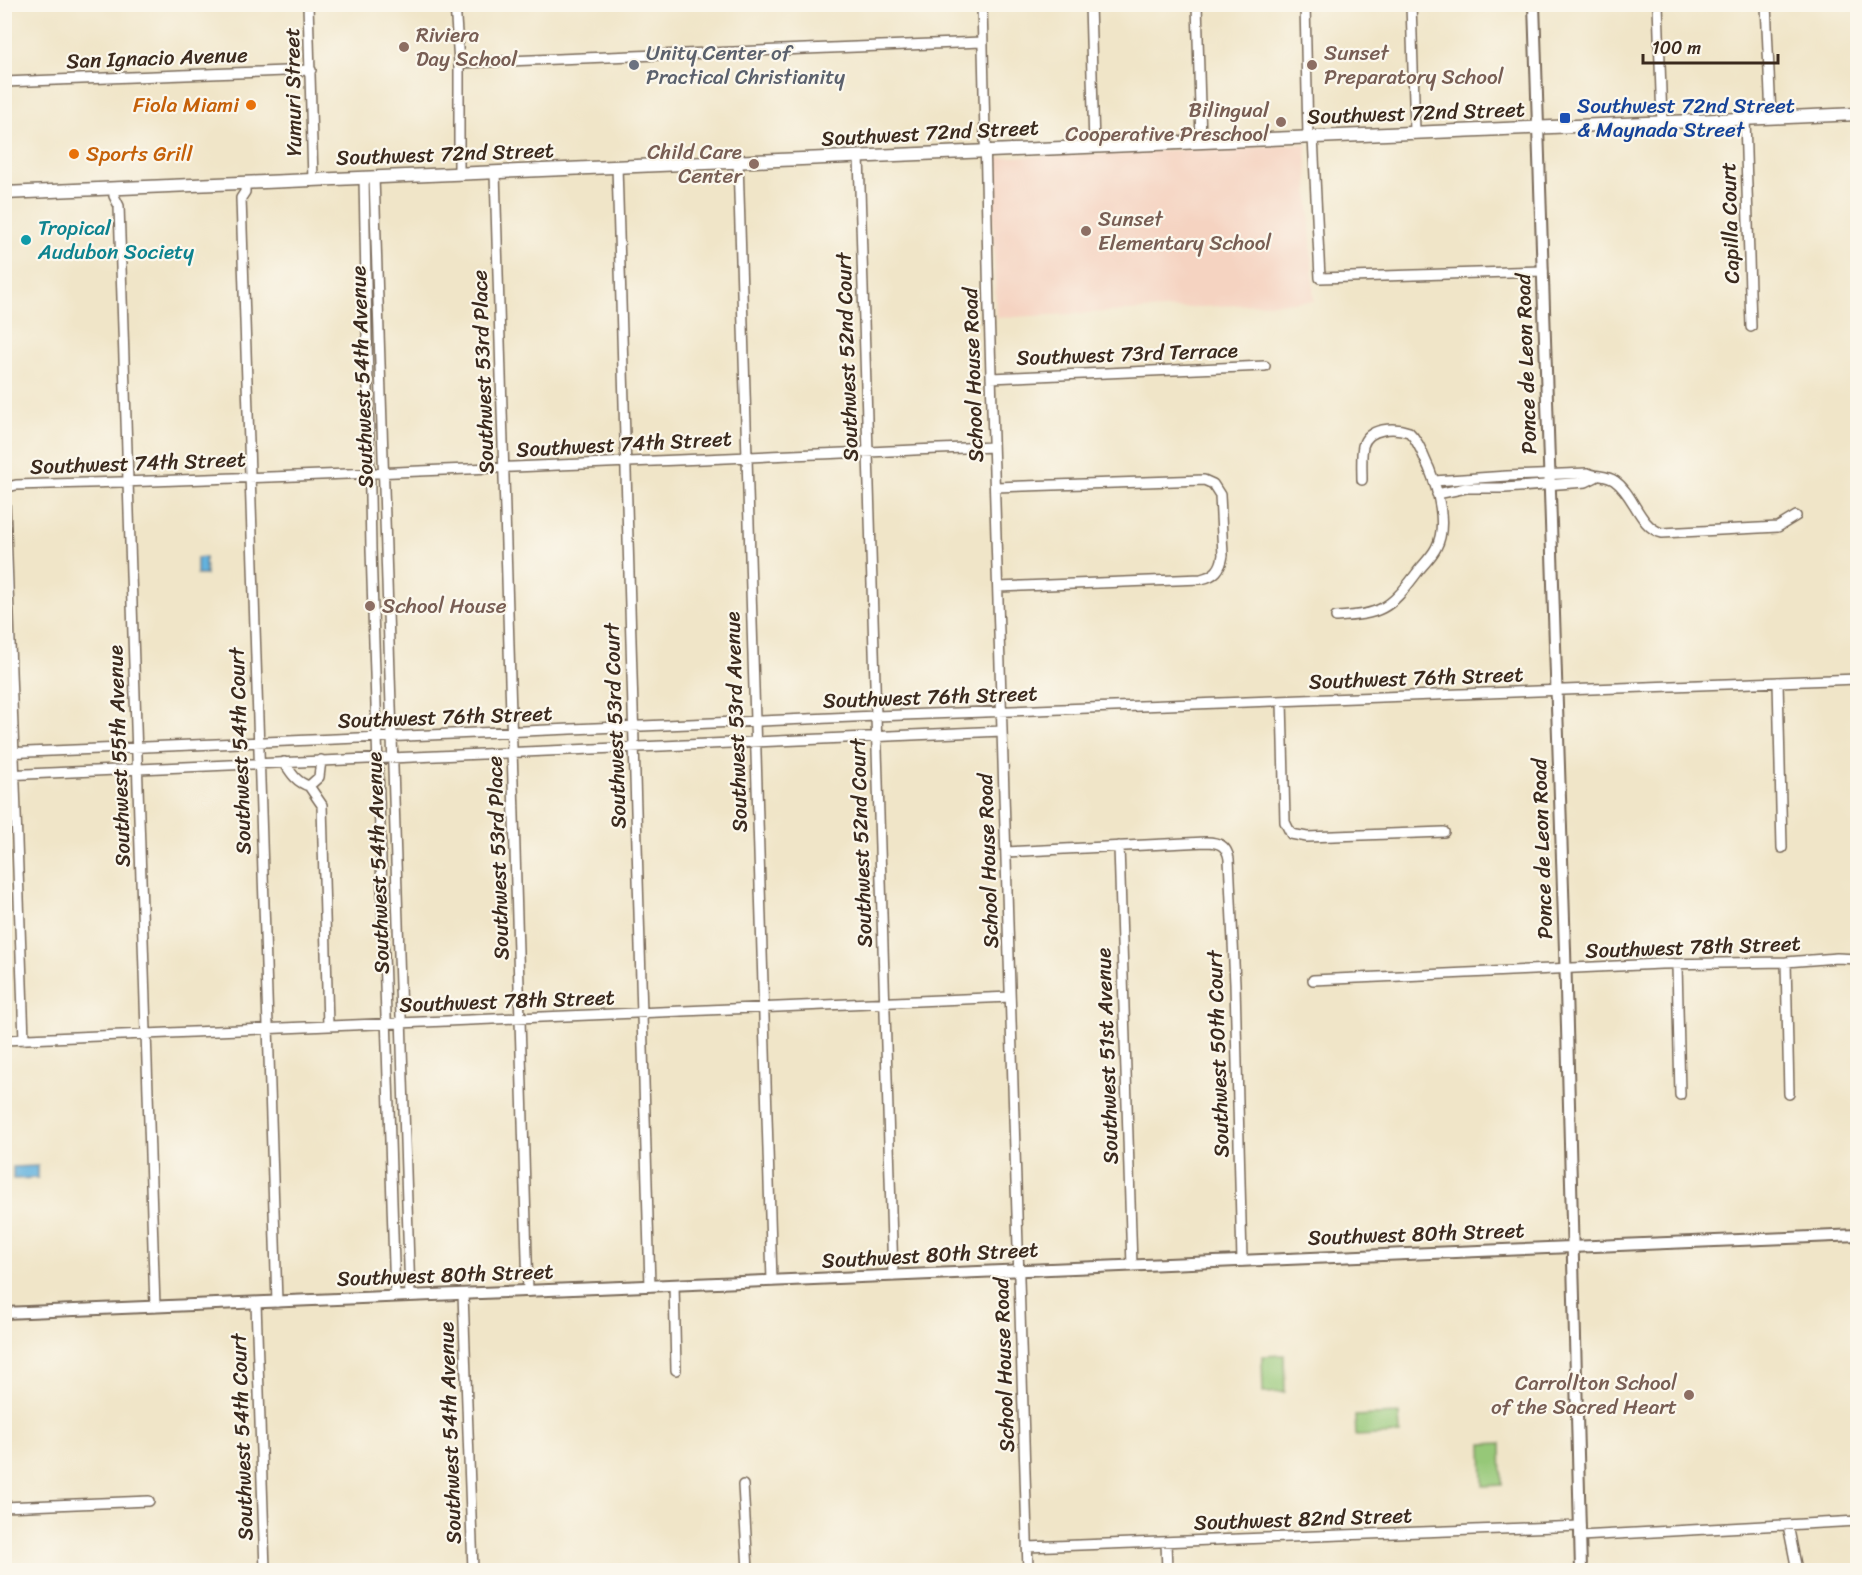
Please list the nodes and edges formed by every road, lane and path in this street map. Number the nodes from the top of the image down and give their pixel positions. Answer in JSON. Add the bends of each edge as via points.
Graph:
{"nodes":[{"id":1,"x":308,"y":4,"type":"edge"},
{"id":2,"x":455,"y":4,"type":"edge"},
{"id":3,"x":982,"y":4,"type":"edge"},
{"id":4,"x":1090,"y":4,"type":"edge"},
{"id":5,"x":1197,"y":4,"type":"edge"},
{"id":6,"x":1305,"y":4,"type":"edge"},
{"id":7,"x":1411,"y":4,"type":"edge"},
{"id":8,"x":1534,"y":4,"type":"edge"},
{"id":9,"x":1658,"y":4,"type":"edge"},
{"id":10,"x":1766,"y":4,"type":"edge"},
{"id":11,"x":982,"y":42,"type":"junction"},
{"id":12,"x":459,"y":63,"type":"junction"},
{"id":13,"x":311,"y":70,"type":"junction"},
{"id":14,"x":4,"y":82,"type":"edge"},
{"id":15,"x":1857,"y":114,"type":"edge"},
{"id":16,"x":1771,"y":117,"type":"junction"},
{"id":17,"x":1745,"y":118,"type":"junction"},
{"id":18,"x":1662,"y":122,"type":"junction"},
{"id":19,"x":1538,"y":127,"type":"junction"},
{"id":20,"x":1415,"y":132,"type":"junction"},
{"id":21,"x":1311,"y":137,"type":"junction"},
{"id":22,"x":1201,"y":141,"type":"junction"},
{"id":23,"x":1094,"y":146,"type":"junction"},
{"id":24,"x":985,"y":150,"type":"junction"},
{"id":25,"x":859,"y":156,"type":"junction"},
{"id":26,"x":738,"y":161,"type":"junction"},
{"id":27,"x":616,"y":166,"type":"junction"},
{"id":28,"x":495,"y":172,"type":"junction"},
{"id":29,"x":459,"y":173,"type":"junction"},
{"id":30,"x":369,"y":177,"type":"junction"},
{"id":31,"x":313,"y":180,"type":"junction"},
{"id":32,"x":240,"y":183,"type":"junction"},
{"id":33,"x":119,"y":188,"type":"junction"},
{"id":34,"x":4,"y":193,"type":"edge"},
{"id":35,"x":1543,"y":271,"type":"junction"},
{"id":36,"x":1751,"y":327,"type":"dead end"},
{"id":37,"x":1265,"y":366,"type":"dead end"},
{"id":38,"x":991,"y":378,"type":"junction"},
{"id":39,"x":993,"y":447,"type":"junction"},
{"id":40,"x":868,"y":451,"type":"junction"},
{"id":41,"x":747,"y":457,"type":"junction"},
{"id":42,"x":625,"y":462,"type":"junction"},
{"id":43,"x":504,"y":468,"type":"junction"},
{"id":44,"x":382,"y":472,"type":"junction"},
{"id":45,"x":4,"y":473,"type":"edge"},
{"id":46,"x":370,"y":473,"type":"junction"},
{"id":47,"x":1518,"y":476,"type":"junction"},
{"id":48,"x":1498,"y":477,"type":"junction"},
{"id":49,"x":249,"y":478,"type":"junction"},
{"id":50,"x":1362,"y":480,"type":"dead end"},
{"id":51,"x":1548,"y":480,"type":"junction"},
{"id":52,"x":1434,"y":481,"type":"junction"},
{"id":53,"x":129,"y":482,"type":"junction"},
{"id":54,"x":1472,"y":483,"type":"junction"},
{"id":55,"x":995,"y":487,"type":"junction"},
{"id":56,"x":1519,"y":487,"type":"junction"},
{"id":57,"x":5,"y":488,"type":"edge"},
{"id":58,"x":1498,"y":488,"type":"junction"},
{"id":59,"x":1437,"y":494,"type":"junction"},
{"id":60,"x":1796,"y":516,"type":"dead end"},
{"id":61,"x":998,"y":587,"type":"junction"},
{"id":62,"x":1336,"y":617,"type":"dead end"},
{"id":63,"x":1857,"y":679,"type":"edge"},
{"id":64,"x":1778,"y":682,"type":"junction"},
{"id":65,"x":1556,"y":691,"type":"junction"},
{"id":66,"x":1282,"y":701,"type":"junction"},
{"id":67,"x":1002,"y":713,"type":"junction"},
{"id":68,"x":876,"y":716,"type":"junction"},
{"id":69,"x":754,"y":723,"type":"junction"},
{"id":70,"x":633,"y":728,"type":"junction"},
{"id":71,"x":1002,"y":731,"type":"junction"},
{"id":72,"x":512,"y":732,"type":"junction"},
{"id":73,"x":392,"y":737,"type":"junction"},
{"id":74,"x":876,"y":737,"type":"junction"},
{"id":75,"x":378,"y":738,"type":"junction"},
{"id":76,"x":754,"y":742,"type":"junction"},
{"id":77,"x":258,"y":743,"type":"junction"},
{"id":78,"x":634,"y":747,"type":"junction"},
{"id":79,"x":136,"y":748,"type":"junction"},
{"id":80,"x":513,"y":752,"type":"junction"},
{"id":81,"x":4,"y":753,"type":"edge"},
{"id":82,"x":15,"y":753,"type":"junction"},
{"id":83,"x":378,"y":758,"type":"junction"},
{"id":84,"x":392,"y":758,"type":"junction"},
{"id":85,"x":321,"y":760,"type":"junction"},
{"id":86,"x":284,"y":762,"type":"junction"},
{"id":87,"x":259,"y":763,"type":"junction"},
{"id":88,"x":137,"y":768,"type":"junction"},
{"id":89,"x":15,"y":774,"type":"junction"},
{"id":90,"x":4,"y":775,"type":"edge"},
{"id":91,"x":309,"y":786,"type":"junction"},
{"id":92,"x":1444,"y":832,"type":"dead end"},
{"id":93,"x":1119,"y":846,"type":"junction"},
{"id":94,"x":1782,"y":848,"type":"dead end"},
{"id":95,"x":1006,"y":852,"type":"junction"},
{"id":96,"x":1857,"y":959,"type":"edge"},
{"id":97,"x":1786,"y":962,"type":"junction"},
{"id":98,"x":1677,"y":964,"type":"junction"},
{"id":99,"x":1565,"y":969,"type":"junction"},
{"id":100,"x":1313,"y":980,"type":"dead end"},
{"id":101,"x":1010,"y":997,"type":"junction"},
{"id":102,"x":884,"y":1003,"type":"junction"},
{"id":103,"x":763,"y":1008,"type":"junction"},
{"id":104,"x":642,"y":1013,"type":"junction"},
{"id":105,"x":521,"y":1018,"type":"junction"},
{"id":106,"x":400,"y":1023,"type":"junction"},
{"id":107,"x":387,"y":1024,"type":"junction"},
{"id":108,"x":328,"y":1026,"type":"junction"},
{"id":109,"x":268,"y":1028,"type":"junction"},
{"id":110,"x":146,"y":1034,"type":"junction"},
{"id":111,"x":4,"y":1040,"type":"edge"},
{"id":112,"x":24,"y":1040,"type":"junction"},
{"id":113,"x":1789,"y":1094,"type":"dead end"},
{"id":114,"x":1680,"y":1095,"type":"dead end"},
{"id":115,"x":1857,"y":1235,"type":"edge"},
{"id":116,"x":1572,"y":1247,"type":"junction"},
{"id":117,"x":1242,"y":1261,"type":"junction"},
{"id":118,"x":1132,"y":1266,"type":"junction"},
{"id":119,"x":1018,"y":1270,"type":"junction"},
{"id":120,"x":892,"y":1276,"type":"junction"},
{"id":121,"x":772,"y":1281,"type":"junction"},
{"id":122,"x":674,"y":1285,"type":"junction"},
{"id":123,"x":650,"y":1286,"type":"junction"},
{"id":124,"x":528,"y":1291,"type":"junction"},
{"id":125,"x":463,"y":1294,"type":"junction"},
{"id":126,"x":395,"y":1296,"type":"junction"},
{"id":127,"x":410,"y":1296,"type":"junction"},
{"id":128,"x":278,"y":1302,"type":"junction"},
{"id":129,"x":256,"y":1303,"type":"junction"},
{"id":130,"x":155,"y":1307,"type":"junction"},
{"id":131,"x":4,"y":1313,"type":"edge"},
{"id":132,"x":676,"y":1370,"type":"dead end"},
{"id":133,"x":744,"y":1485,"type":"dead end"},
{"id":134,"x":149,"y":1501,"type":"dead end"},
{"id":135,"x":4,"y":1506,"type":"edge"},
{"id":136,"x":1857,"y":1521,"type":"edge"},
{"id":137,"x":1788,"y":1525,"type":"junction"},
{"id":138,"x":1580,"y":1531,"type":"junction"},
{"id":139,"x":1166,"y":1542,"type":"junction"},
{"id":140,"x":1027,"y":1547,"type":"junction"},
{"id":141,"x":265,"y":1570,"type":"edge"},
{"id":142,"x":473,"y":1570,"type":"edge"},
{"id":143,"x":748,"y":1570,"type":"edge"},
{"id":144,"x":1028,"y":1570,"type":"edge"},
{"id":145,"x":1167,"y":1570,"type":"edge"},
{"id":146,"x":1581,"y":1570,"type":"edge"},
{"id":147,"x":1797,"y":1570,"type":"edge"}],
"edges":[{"from":1,"to":13,"type":"street","name":"Yumuri Street"},
{"from":2,"to":12,"type":"street"},
{"from":3,"to":11,"type":"street","name":"School House Road"},
{"from":4,"to":23,"type":"street"},
{"from":5,"to":22,"type":"street"},
{"from":6,"to":21,"type":"street"},
{"from":7,"to":20,"type":"street"},
{"from":8,"to":19,"type":"street","name":"Ponce de Leon Road"},
{"from":9,"to":18,"type":"street"},
{"from":10,"to":16,"type":"street"},
{"from":11,"to":12,"type":"street"},
{"from":11,"to":24,"type":"street","name":"School House Road"},
{"from":12,"to":29,"type":"street"},
{"from":13,"to":14,"type":"street","name":"San Ignacio Avenue"},
{"from":13,"to":31,"type":"street","name":"Yumuri Street"},
{"from":15,"to":16,"type":"main road","name":"Southwest 72nd Street"},
{"from":16,"to":17,"type":"main road","name":"Southwest 72nd Street"},
{"from":17,"to":18,"type":"main road","name":"Southwest 72nd Street"},
{"from":17,"to":36,"type":"street","name":"Capilla Court"},
{"from":18,"to":19,"type":"main road","name":"Southwest 72nd Street"},
{"from":19,"to":20,"type":"main road","name":"Southwest 72nd Street"},
{"from":19,"to":35,"type":"street","name":"Ponce de Leon Road"},
{"from":20,"to":21,"type":"main road","name":"Southwest 72nd Street"},
{"from":21,"to":22,"type":"main road","name":"Southwest 72nd Street"},
{"from":21,"to":35,"type":"street","via":[[1320,279]]},
{"from":22,"to":23,"type":"main road","name":"Southwest 72nd Street"},
{"from":23,"to":24,"type":"main road","name":"Southwest 72nd Street"},
{"from":24,"to":25,"type":"main road","name":"Southwest 72nd Street"},
{"from":24,"to":38,"type":"street","name":"School House Road"},
{"from":25,"to":26,"type":"main road","name":"Southwest 72nd Street"},
{"from":25,"to":40,"type":"street","name":"Southwest 52nd Court"},
{"from":26,"to":27,"type":"main road","name":"Southwest 72nd Street"},
{"from":26,"to":41,"type":"street","name":"Southwest 53rd Avenue"},
{"from":27,"to":28,"type":"main road","name":"Southwest 72nd Street"},
{"from":27,"to":42,"type":"street","name":"Southwest 53rd Court"},
{"from":28,"to":29,"type":"main road","name":"Southwest 72nd Street"},
{"from":28,"to":43,"type":"street","name":"Southwest 53rd Place"},
{"from":29,"to":30,"type":"main road","name":"Southwest 72nd Street"},
{"from":30,"to":31,"type":"main road","name":"Southwest 72nd Street"},
{"from":30,"to":44,"type":"street","name":"Southwest 54th Avenue"},
{"from":30,"to":46,"type":"street","name":"Southwest 54th Avenue"},
{"from":31,"to":32,"type":"main road","name":"Southwest 72nd Street"},
{"from":32,"to":33,"type":"main road","name":"Southwest 72nd Street"},
{"from":32,"to":49,"type":"street","name":"Southwest 54th Court","via":[[245,192],[241,198]]},
{"from":33,"to":34,"type":"main road","name":"Southwest 72nd Street"},
{"from":33,"to":53,"type":"street","name":"Southwest 55th Avenue","via":[[124,196],[119,204]]},
{"from":35,"to":51,"type":"street","name":"Ponce de Leon Road"},
{"from":37,"to":38,"type":"street","name":"Southwest 73rd Terrace"},
{"from":38,"to":39,"type":"street","name":"School House Road"},
{"from":39,"to":40,"type":"street","name":"Southwest 74th Street"},
{"from":39,"to":55,"type":"street","name":"School House Road"},
{"from":40,"to":41,"type":"street","name":"Southwest 74th Street"},
{"from":40,"to":68,"type":"street","name":"Southwest 52nd Court"},
{"from":41,"to":42,"type":"street","name":"Southwest 74th Street"},
{"from":41,"to":69,"type":"street","name":"Southwest 53rd Avenue"},
{"from":42,"to":43,"type":"street","name":"Southwest 74th Street"},
{"from":42,"to":70,"type":"street","name":"Southwest 53rd Court"},
{"from":43,"to":44,"type":"street","name":"Southwest 74th Street"},
{"from":43,"to":72,"type":"street","name":"Southwest 53rd Place"},
{"from":44,"to":46,"type":"street","name":"Southwest 74th Street"},
{"from":44,"to":73,"type":"street","name":"Southwest 54th Avenue"},
{"from":45,"to":57,"type":"street"},
{"from":46,"to":49,"type":"street","name":"Southwest 74th Street"},
{"from":46,"to":75,"type":"street","name":"Southwest 54th Avenue"},
{"from":47,"to":48,"type":"street"},
{"from":47,"to":51,"type":"street"},
{"from":47,"to":56,"type":"street"},
{"from":48,"to":54,"type":"street"},
{"from":48,"to":58,"type":"street"},
{"from":49,"to":53,"type":"street","name":"Southwest 74th Street"},
{"from":49,"to":77,"type":"street","name":"Southwest 54th Court"},
{"from":50,"to":52,"type":"street","via":[[1366,440],[1374,432],[1386,429],[1411,433]]},
{"from":51,"to":56,"type":"street"},
{"from":51,"to":60,"type":"street","via":[[1588,473],[1609,478],[1617,482],[1649,525],[1662,533],[1778,527]]},
{"from":51,"to":65,"type":"street","name":"Ponce de Leon Road"},
{"from":52,"to":54,"type":"street"},
{"from":52,"to":59,"type":"street"},
{"from":53,"to":57,"type":"street","name":"Southwest 74th Street"},
{"from":53,"to":79,"type":"street","name":"Southwest 55th Avenue"},
{"from":54,"to":58,"type":"street"},
{"from":54,"to":59,"type":"street"},
{"from":55,"to":61,"type":"street","name":"School House Road"},
{"from":55,"to":61,"type":"street","via":[[1187,479],[1209,482],[1220,495],[1223,555],[1216,572],[1206,578]]},
{"from":56,"to":58,"type":"street"},
{"from":57,"to":82,"type":"street"},
{"from":59,"to":62,"type":"street","via":[[1441,524],[1436,549],[1402,594],[1383,608],[1366,614]]},
{"from":61,"to":67,"type":"street","name":"School House Road"},
{"from":63,"to":64,"type":"street","name":"Southwest 76th Street"},
{"from":64,"to":65,"type":"street","name":"Southwest 76th Street"},
{"from":64,"to":94,"type":"street"},
{"from":65,"to":66,"type":"street","name":"Southwest 76th Street"},
{"from":65,"to":99,"type":"street","name":"Ponce de Leon Road"},
{"from":66,"to":67,"type":"street","name":"Southwest 76th Street"},
{"from":66,"to":92,"type":"street","via":[[1286,822],[1291,834],[1307,837]]},
{"from":67,"to":68,"type":"street","name":"Southwest 76th Street"},
{"from":67,"to":71,"type":"street","name":"School House Road"},
{"from":68,"to":69,"type":"street","name":"Southwest 76th Street"},
{"from":68,"to":74,"type":"street","name":"Southwest 52nd Court"},
{"from":69,"to":70,"type":"street","name":"Southwest 76th Street"},
{"from":69,"to":76,"type":"street","name":"Southwest 53rd Avenue"},
{"from":70,"to":72,"type":"street","name":"Southwest 76th Street"},
{"from":70,"to":78,"type":"street","name":"Southwest 53rd Court"},
{"from":71,"to":74,"type":"street","name":"Southwest 76th Street"},
{"from":71,"to":95,"type":"street","name":"School House Road"},
{"from":72,"to":73,"type":"street","name":"Southwest 76th Street"},
{"from":72,"to":80,"type":"street","name":"Southwest 53rd Place"},
{"from":73,"to":75,"type":"street","name":"Southwest 76th Street"},
{"from":73,"to":84,"type":"street","name":"Southwest 54th Avenue"},
{"from":74,"to":76,"type":"street","name":"Southwest 76th Street"},
{"from":74,"to":102,"type":"street","name":"Southwest 52nd Court"},
{"from":75,"to":77,"type":"street","name":"Southwest 76th Street"},
{"from":75,"to":83,"type":"street","name":"Southwest 54th Avenue"},
{"from":76,"to":78,"type":"street","name":"Southwest 76th Street"},
{"from":76,"to":103,"type":"street","name":"Southwest 53rd Avenue"},
{"from":77,"to":79,"type":"street","name":"Southwest 76th Street"},
{"from":77,"to":87,"type":"street","name":"Southwest 54th Court"},
{"from":78,"to":80,"type":"street","name":"Southwest 76th Street"},
{"from":78,"to":104,"type":"street","name":"Southwest 53rd Court"},
{"from":79,"to":82,"type":"street","name":"Southwest 76th Street"},
{"from":79,"to":88,"type":"street","name":"Southwest 55th Avenue"},
{"from":80,"to":84,"type":"street","name":"Southwest 76th Street"},
{"from":80,"to":105,"type":"street","name":"Southwest 53rd Place"},
{"from":81,"to":82,"type":"street","name":"Southwest 76th Street"},
{"from":82,"to":89,"type":"street"},
{"from":83,"to":84,"type":"street","name":"Southwest 76th Street"},
{"from":83,"to":85,"type":"street","name":"Southwest 76th Street"},
{"from":83,"to":107,"type":"street","name":"Southwest 54th Avenue"},
{"from":84,"to":106,"type":"street","name":"Southwest 54th Avenue"},
{"from":85,"to":86,"type":"street","name":"Southwest 76th Street"},
{"from":85,"to":91,"type":"street","via":[[318,777]]},
{"from":86,"to":87,"type":"street","name":"Southwest 76th Street"},
{"from":86,"to":91,"type":"street","via":[[292,775]]},
{"from":87,"to":88,"type":"street","name":"Southwest 76th Street"},
{"from":87,"to":109,"type":"street","name":"Southwest 54th Court"},
{"from":88,"to":89,"type":"street","name":"Southwest 76th Street"},
{"from":88,"to":110,"type":"street","name":"Southwest 55th Avenue"},
{"from":89,"to":90,"type":"street","name":"Southwest 76th Street"},
{"from":89,"to":112,"type":"street"},
{"from":91,"to":108,"type":"street","via":[[322,805]]},
{"from":93,"to":95,"type":"street"},
{"from":93,"to":117,"type":"street","name":"Southwest 50th Court","via":[[1217,843],[1225,847],[1229,859]]},
{"from":93,"to":118,"type":"street","name":"Southwest 51st Avenue"},
{"from":95,"to":101,"type":"street","name":"School House Road"},
{"from":96,"to":97,"type":"street","name":"Southwest 78th Street"},
{"from":97,"to":98,"type":"street","name":"Southwest 78th Street"},
{"from":97,"to":113,"type":"street"},
{"from":98,"to":99,"type":"street","name":"Southwest 78th Street"},
{"from":98,"to":114,"type":"street"},
{"from":99,"to":100,"type":"street","name":"Southwest 78th Street"},
{"from":99,"to":116,"type":"street","name":"Ponce de Leon Road"},
{"from":101,"to":102,"type":"street","name":"Southwest 78th Street"},
{"from":101,"to":119,"type":"street","name":"School House Road"},
{"from":102,"to":103,"type":"street","name":"Southwest 78th Street"},
{"from":102,"to":120,"type":"street","name":"Southwest 52nd Court"},
{"from":103,"to":104,"type":"street","name":"Southwest 78th Street"},
{"from":103,"to":121,"type":"street","name":"Southwest 53rd Avenue"},
{"from":104,"to":105,"type":"street","name":"Southwest 78th Street"},
{"from":104,"to":123,"type":"street","name":"Southwest 53rd Court"},
{"from":105,"to":106,"type":"street","name":"Southwest 78th Street"},
{"from":105,"to":124,"type":"street","name":"Southwest 53rd Place"},
{"from":106,"to":107,"type":"street","name":"Southwest 78th Street"},
{"from":106,"to":127,"type":"street","name":"Southwest 54th Avenue"},
{"from":107,"to":108,"type":"street","name":"Southwest 78th Street"},
{"from":107,"to":126,"type":"street","name":"Southwest 54th Avenue"},
{"from":108,"to":109,"type":"street","name":"Southwest 78th Street"},
{"from":109,"to":110,"type":"street","name":"Southwest 78th Street"},
{"from":109,"to":128,"type":"street","name":"Southwest 54th Court"},
{"from":110,"to":112,"type":"street","name":"Southwest 78th Street"},
{"from":110,"to":130,"type":"street","name":"Southwest 55th Avenue"},
{"from":111,"to":112,"type":"street","name":"Southwest 78th Street"},
{"from":115,"to":116,"type":"street","name":"Southwest 80th Street"},
{"from":116,"to":117,"type":"street","name":"Southwest 80th Street"},
{"from":116,"to":138,"type":"street","name":"Ponce de Leon Road"},
{"from":117,"to":118,"type":"street","name":"Southwest 80th Street"},
{"from":118,"to":119,"type":"street","name":"Southwest 80th Street"},
{"from":119,"to":120,"type":"street","name":"Southwest 80th Street"},
{"from":119,"to":140,"type":"street","name":"School House Road"},
{"from":120,"to":121,"type":"street","name":"Southwest 80th Street"},
{"from":121,"to":122,"type":"street","name":"Southwest 80th Street"},
{"from":122,"to":123,"type":"street","name":"Southwest 80th Street"},
{"from":122,"to":132,"type":"street"},
{"from":123,"to":124,"type":"street","name":"Southwest 80th Street"},
{"from":124,"to":125,"type":"street","name":"Southwest 80th Street"},
{"from":125,"to":127,"type":"street","name":"Southwest 80th Street"},
{"from":125,"to":142,"type":"street","name":"Southwest 54th Avenue"},
{"from":126,"to":127,"type":"street","name":"Southwest 80th Street"},
{"from":126,"to":128,"type":"street","name":"Southwest 80th Street"},
{"from":128,"to":129,"type":"street","name":"Southwest 80th Street"},
{"from":129,"to":130,"type":"street","name":"Southwest 80th Street"},
{"from":129,"to":141,"type":"street","name":"Southwest 54th Court"},
{"from":130,"to":131,"type":"street","name":"Southwest 80th Street"},
{"from":133,"to":143,"type":"street"},
{"from":134,"to":135,"type":"street"},
{"from":136,"to":137,"type":"street","name":"Southwest 82nd Street"},
{"from":137,"to":138,"type":"street","name":"Southwest 82nd Street"},
{"from":137,"to":147,"type":"street"},
{"from":138,"to":139,"type":"street","name":"Southwest 82nd Street"},
{"from":138,"to":146,"type":"street","name":"Ponce de Leon Road"},
{"from":139,"to":140,"type":"street","name":"Southwest 82nd Street"},
{"from":139,"to":145,"type":"street"},
{"from":140,"to":144,"type":"street","name":"School House Road"}]}
